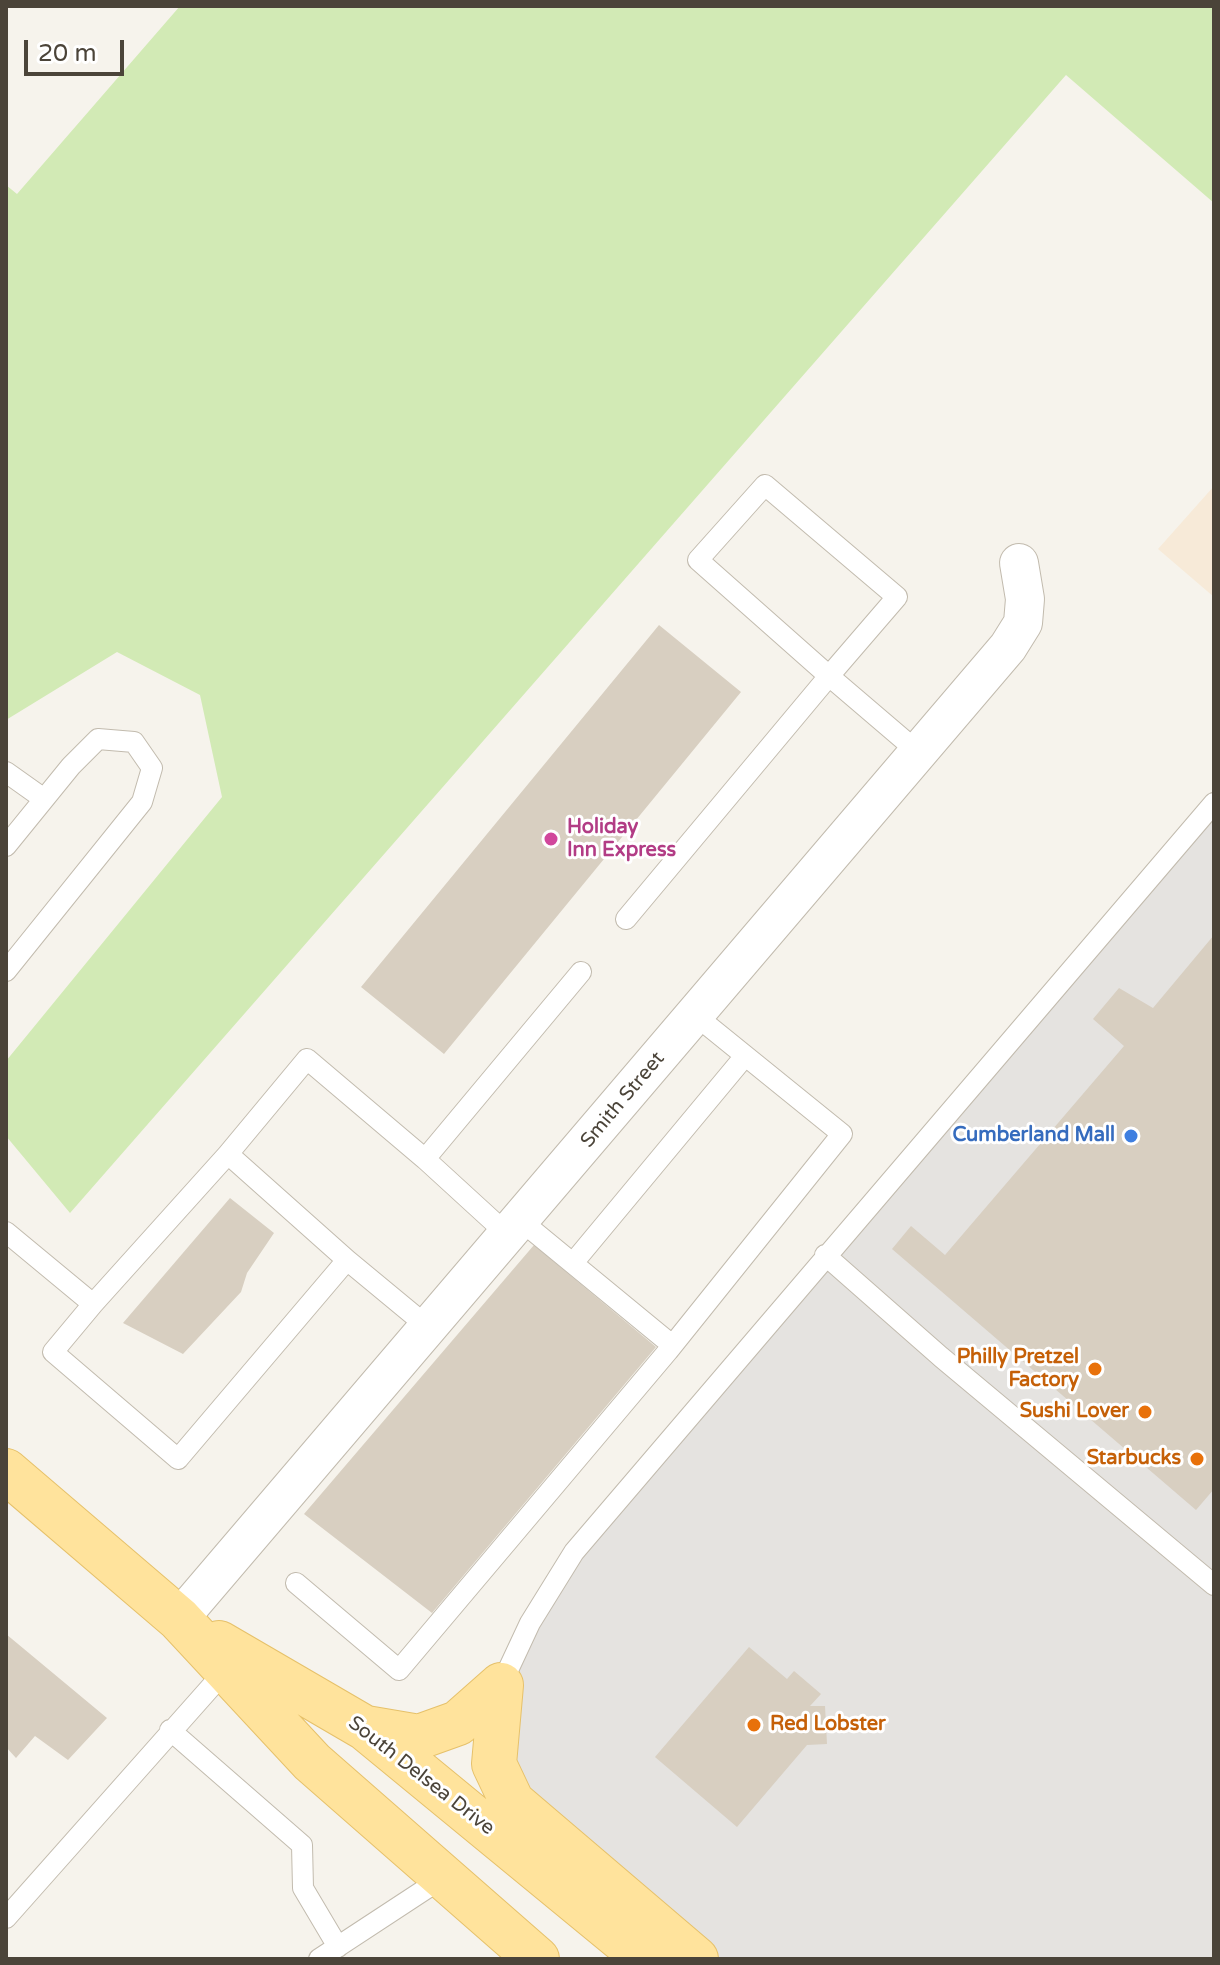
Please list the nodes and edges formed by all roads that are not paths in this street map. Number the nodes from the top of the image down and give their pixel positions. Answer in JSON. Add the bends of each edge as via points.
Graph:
{"nodes":[{"id":1,"x":1019,"y":563,"type":"dead end"},
{"id":2,"x":829,"y":676,"type":"junction"},
{"id":3,"x":918,"y":752,"type":"junction"},
{"id":4,"x":6,"y":772,"type":"edge"},
{"id":5,"x":44,"y":799,"type":"junction"},
{"id":6,"x":1214,"y":803,"type":"edge"},
{"id":7,"x":6,"y":846,"type":"edge"},
{"id":8,"x":626,"y":919,"type":"dead end"},
{"id":9,"x":6,"y":971,"type":"edge"},
{"id":10,"x":581,"y":972,"type":"dead end"},
{"id":11,"x":695,"y":1015,"type":"junction"},
{"id":12,"x":745,"y":1056,"type":"junction"},
{"id":13,"x":228,"y":1154,"type":"junction"},
{"id":14,"x":425,"y":1159,"type":"junction"},
{"id":15,"x":514,"y":1227,"type":"junction"},
{"id":16,"x":8,"y":1238,"type":"edge"},
{"id":17,"x":825,"y":1255,"type":"junction"},
{"id":18,"x":347,"y":1260,"type":"junction"},
{"id":19,"x":573,"y":1263,"type":"junction"},
{"id":20,"x":93,"y":1304,"type":"junction"},
{"id":21,"x":428,"y":1327,"type":"junction"},
{"id":22,"x":672,"y":1345,"type":"junction"},
{"id":23,"x":6,"y":1471,"type":"edge"},
{"id":24,"x":1211,"y":1577,"type":"edge"},
{"id":25,"x":296,"y":1583,"type":"dead end"},
{"id":26,"x":179,"y":1619,"type":"junction"},
{"id":27,"x":226,"y":1670,"type":"junction"},
{"id":28,"x":501,"y":1685,"type":"junction"},
{"id":29,"x":365,"y":1728,"type":"junction"},
{"id":30,"x":170,"y":1730,"type":"junction"},
{"id":31,"x":444,"y":1877,"type":"junction"},
{"id":32,"x":6,"y":1918,"type":"edge"},
{"id":33,"x":338,"y":1947,"type":"junction"},
{"id":34,"x":319,"y":1959,"type":"edge"},
{"id":35,"x":537,"y":1959,"type":"edge"},
{"id":36,"x":646,"y":1959,"type":"edge"},
{"id":37,"x":696,"y":1959,"type":"edge"}],
"edges":[{"from":1,"to":3,"type":"street","name":"Smith Street","via":[[1023,623]]},
{"from":2,"to":2,"type":"lane","via":[[897,597],[765,485],[698,560]]},
{"from":2,"to":3,"type":"lane"},
{"from":2,"to":8,"type":"lane"},
{"from":3,"to":11,"type":"street","name":"Smith Street"},
{"from":4,"to":5,"type":"lane"},
{"from":5,"to":7,"type":"lane"},
{"from":5,"to":9,"type":"lane","via":[[98,739],[134,742],[152,768],[142,802]]},
{"from":6,"to":17,"type":"lane"},
{"from":10,"to":14,"type":"lane"},
{"from":11,"to":12,"type":"lane"},
{"from":11,"to":15,"type":"street","name":"Smith Street"},
{"from":12,"to":19,"type":"lane"},
{"from":12,"to":22,"type":"lane","via":[[842,1134]]},
{"from":13,"to":14,"type":"lane","via":[[307,1059]]},
{"from":13,"to":18,"type":"lane"},
{"from":13,"to":20,"type":"lane"},
{"from":14,"to":15,"type":"lane"},
{"from":15,"to":19,"type":"lane"},
{"from":15,"to":21,"type":"street","name":"Smith Street"},
{"from":16,"to":20,"type":"lane"},
{"from":17,"to":24,"type":"lane","via":[[941,1357]]},
{"from":17,"to":28,"type":"lane","via":[[574,1552],[530,1623]]},
{"from":18,"to":20,"type":"lane","via":[[178,1459],[53,1352]]},
{"from":18,"to":21,"type":"lane"},
{"from":19,"to":22,"type":"lane"},
{"from":21,"to":26,"type":"street","name":"Smith Street"},
{"from":22,"to":25,"type":"lane","via":[[399,1670]]},
{"from":23,"to":26,"type":"main road","name":"South Delsea Drive"},
{"from":26,"to":27,"type":"main road","name":"South Delsea Drive"},
{"from":26,"to":29,"type":"main road","name":"South Delsea Drive"},
{"from":27,"to":30,"type":"lane"},
{"from":27,"to":31,"type":"main road","name":"South Delsea Drive","via":[[312,1762]]},
{"from":28,"to":29,"type":"main road","via":[[458,1723],[419,1737]]},
{"from":28,"to":37,"type":"main road","via":[[494,1764],[512,1802]]},
{"from":29,"to":36,"type":"main road","name":"South Delsea Drive"},
{"from":30,"to":32,"type":"lane"},
{"from":30,"to":33,"type":"lane","via":[[302,1845],[303,1888]]},
{"from":31,"to":33,"type":"lane"},
{"from":31,"to":35,"type":"main road","name":"South Delsea Drive"},
{"from":33,"to":34,"type":"lane"}]}
